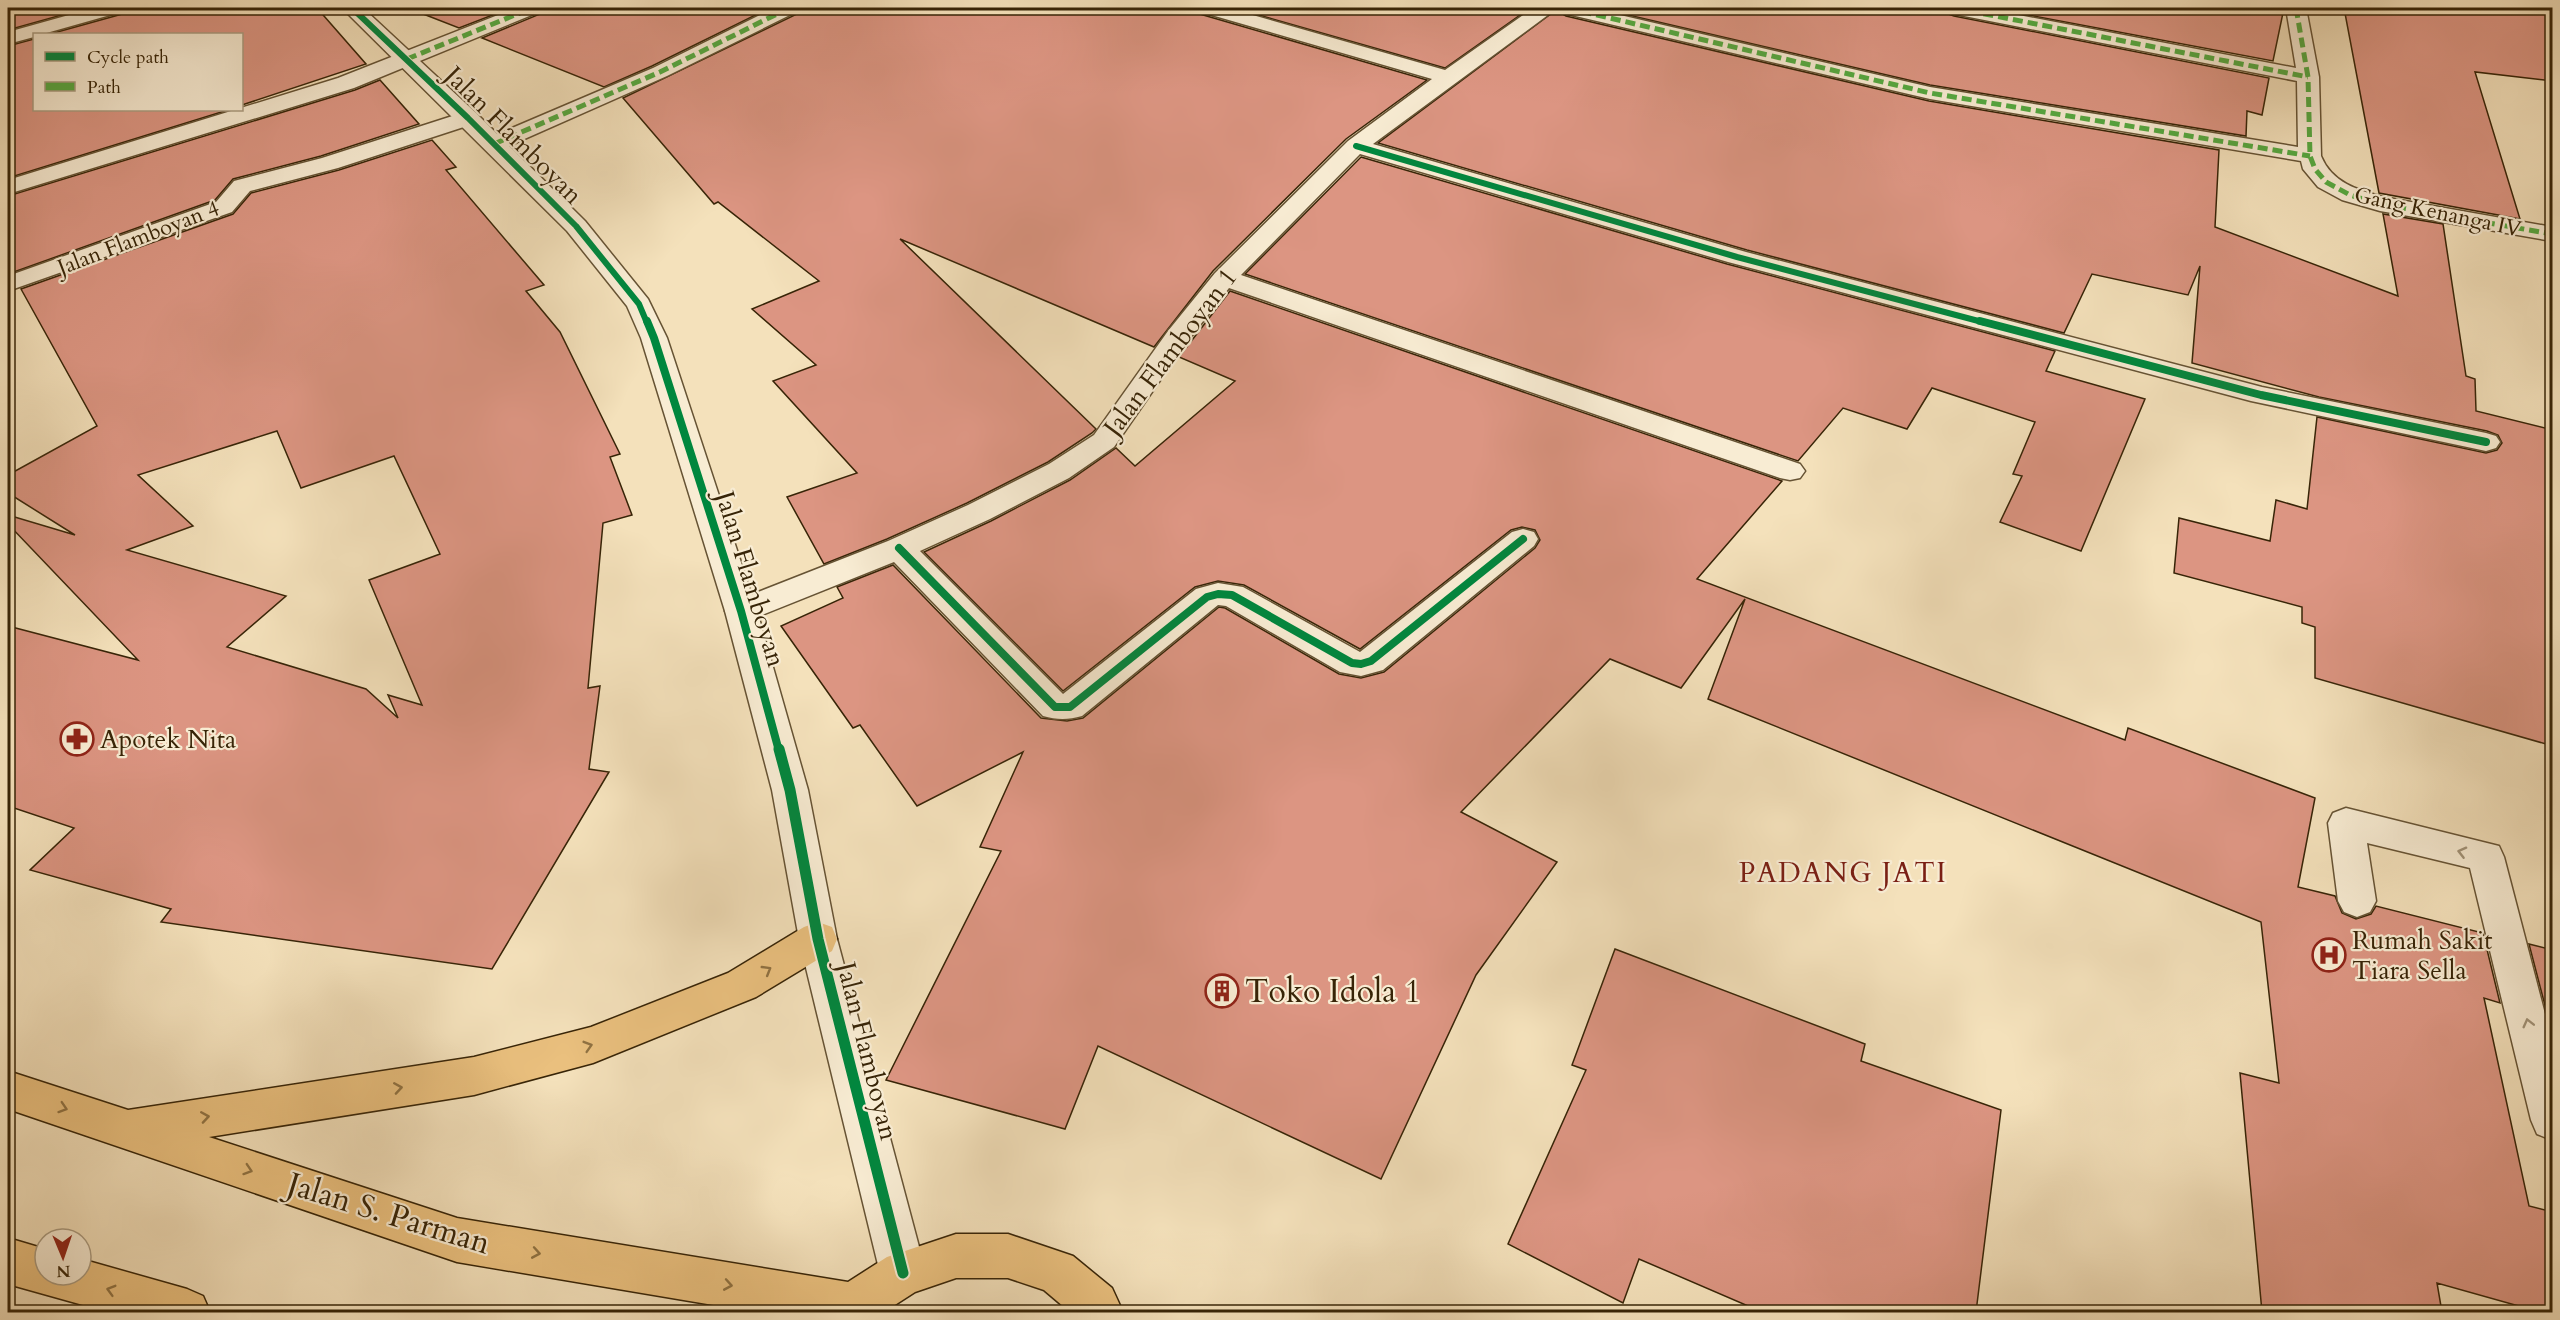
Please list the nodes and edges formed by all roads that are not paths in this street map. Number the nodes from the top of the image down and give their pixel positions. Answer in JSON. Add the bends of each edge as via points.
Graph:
{"nodes":[{"id":1,"x":114,"y":8,"type":"edge"},
{"id":2,"x":352,"y":8,"type":"edge"},
{"id":3,"x":532,"y":8,"type":"edge"},
{"id":4,"x":789,"y":8,"type":"edge"},
{"id":5,"x":1208,"y":8,"type":"edge"},
{"id":6,"x":1545,"y":8,"type":"edge"},
{"id":7,"x":1567,"y":8,"type":"edge"},
{"id":8,"x":1954,"y":8,"type":"edge"},
{"id":9,"x":2296,"y":8,"type":"edge"},
{"id":10,"x":8,"y":38,"type":"edge"},
{"id":11,"x":407,"y":59,"type":"junction"},
{"id":12,"x":1448,"y":77,"type":"junction"},
{"id":13,"x":2308,"y":77,"type":"junction"},
{"id":14,"x":468,"y":118,"type":"junction"},
{"id":15,"x":494,"y":144,"type":"junction"},
{"id":16,"x":1356,"y":146,"type":"junction"},
{"id":17,"x":2310,"y":156,"type":"junction"},
{"id":18,"x":8,"y":187,"type":"edge"},
{"id":19,"x":2553,"y":234,"type":"edge"},
{"id":20,"x":1224,"y":278,"type":"junction"},
{"id":21,"x":8,"y":284,"type":"edge"},
{"id":22,"x":2486,"y":442,"type":"dead end"},
{"id":23,"x":1790,"y":471,"type":"dead end"},
{"id":24,"x":1523,"y":539,"type":"dead end"},
{"id":25,"x":898,"y":548,"type":"junction"},
{"id":26,"x":741,"y":611,"type":"junction"},
{"id":27,"x":2357,"y":901,"type":"dead end"},
{"id":28,"x":818,"y":939,"type":"junction"},
{"id":29,"x":8,"y":1090,"type":"edge"},
{"id":30,"x":2553,"y":1120,"type":"edge"},
{"id":31,"x":127,"y":1129,"type":"junction"},
{"id":32,"x":8,"y":1261,"type":"edge"},
{"id":33,"x":33,"y":1268,"type":"edge"},
{"id":34,"x":903,"y":1273,"type":"junction"},
{"id":35,"x":93,"y":1285,"type":"edge"},
{"id":36,"x":850,"y":1309,"type":"edge"},
{"id":37,"x":187,"y":1312,"type":"edge"},
{"id":38,"x":1100,"y":1312,"type":"edge"}],
"edges":[{"from":1,"to":10,"type":"street"},
{"from":2,"to":11,"type":"street","name":"Jalan Flamboyan"},
{"from":3,"to":11,"type":"street"},
{"from":4,"to":15,"type":"street","via":[[660,72]]},
{"from":5,"to":12,"type":"street"},
{"from":6,"to":12,"type":"street","name":"Jalan Flamboyan 1"},
{"from":7,"to":17,"type":"street","via":[[1930,93]]},
{"from":8,"to":13,"type":"street"},
{"from":9,"to":13,"type":"street","name":"Gang Kenanga IV"},
{"from":11,"to":14,"type":"street","name":"Jalan Flamboyan"},
{"from":11,"to":18,"type":"street","via":[[346,83]]},
{"from":12,"to":16,"type":"street","name":"Jalan Flamboyan 1"},
{"from":13,"to":17,"type":"street","name":"Gang Kenanga IV"},
{"from":14,"to":15,"type":"street","name":"Jalan Flamboyan"},
{"from":14,"to":21,"type":"street","name":"Jalan Flamboyan 4","via":[[330,163],[242,186],[224,207]]},
{"from":15,"to":26,"type":"street","name":"Jalan Flamboyan","via":[[576,226],[639,304],[654,338]]},
{"from":16,"to":20,"type":"street","name":"Jalan Flamboyan 1"},
{"from":16,"to":22,"type":"street","via":[[1737,257],[2249,392]]},
{"from":17,"to":19,"type":"street","name":"Gang Kenanga IV","via":[[2326,182],[2349,195],[2380,204]]},
{"from":20,"to":23,"type":"street"},
{"from":20,"to":25,"type":"street","name":"Jalan Flamboyan 1","via":[[1104,441],[1059,471]]},
{"from":24,"to":25,"type":"street","via":[[1371,662],[1352,663],[1232,595],[1218,594],[1207,597],[1070,707],[1062,708],[1055,707]]},
{"from":25,"to":26,"type":"street","name":"Jalan Flamboyan 1"},
{"from":26,"to":28,"type":"street","name":"Jalan Flamboyan","via":[[790,790]]},
{"from":30,"to":27,"type":"street","one_way":true,"via":[[2486,857],[2346,823]]},
{"from":31,"to":28,"type":"main road","one_way":true,"via":[[474,1076],[593,1045],[742,985]]},
{"from":28,"to":34,"type":"street","name":"Jalan Flamboyan"},
{"from":29,"to":31,"type":"main road","name":"Jalan S. Parman","one_way":true},
{"from":31,"to":36,"type":"main road","name":"Jalan S. Parman","one_way":true,"via":[[457,1240]]},
{"from":32,"to":33,"type":"main road"},
{"from":34,"to":36,"type":"main road"},
{"from":34,"to":38,"type":"main road","via":[[956,1256],[1008,1256],[1057,1272],[1096,1304]]},
{"from":37,"to":35,"type":"main road","one_way":true}]}
